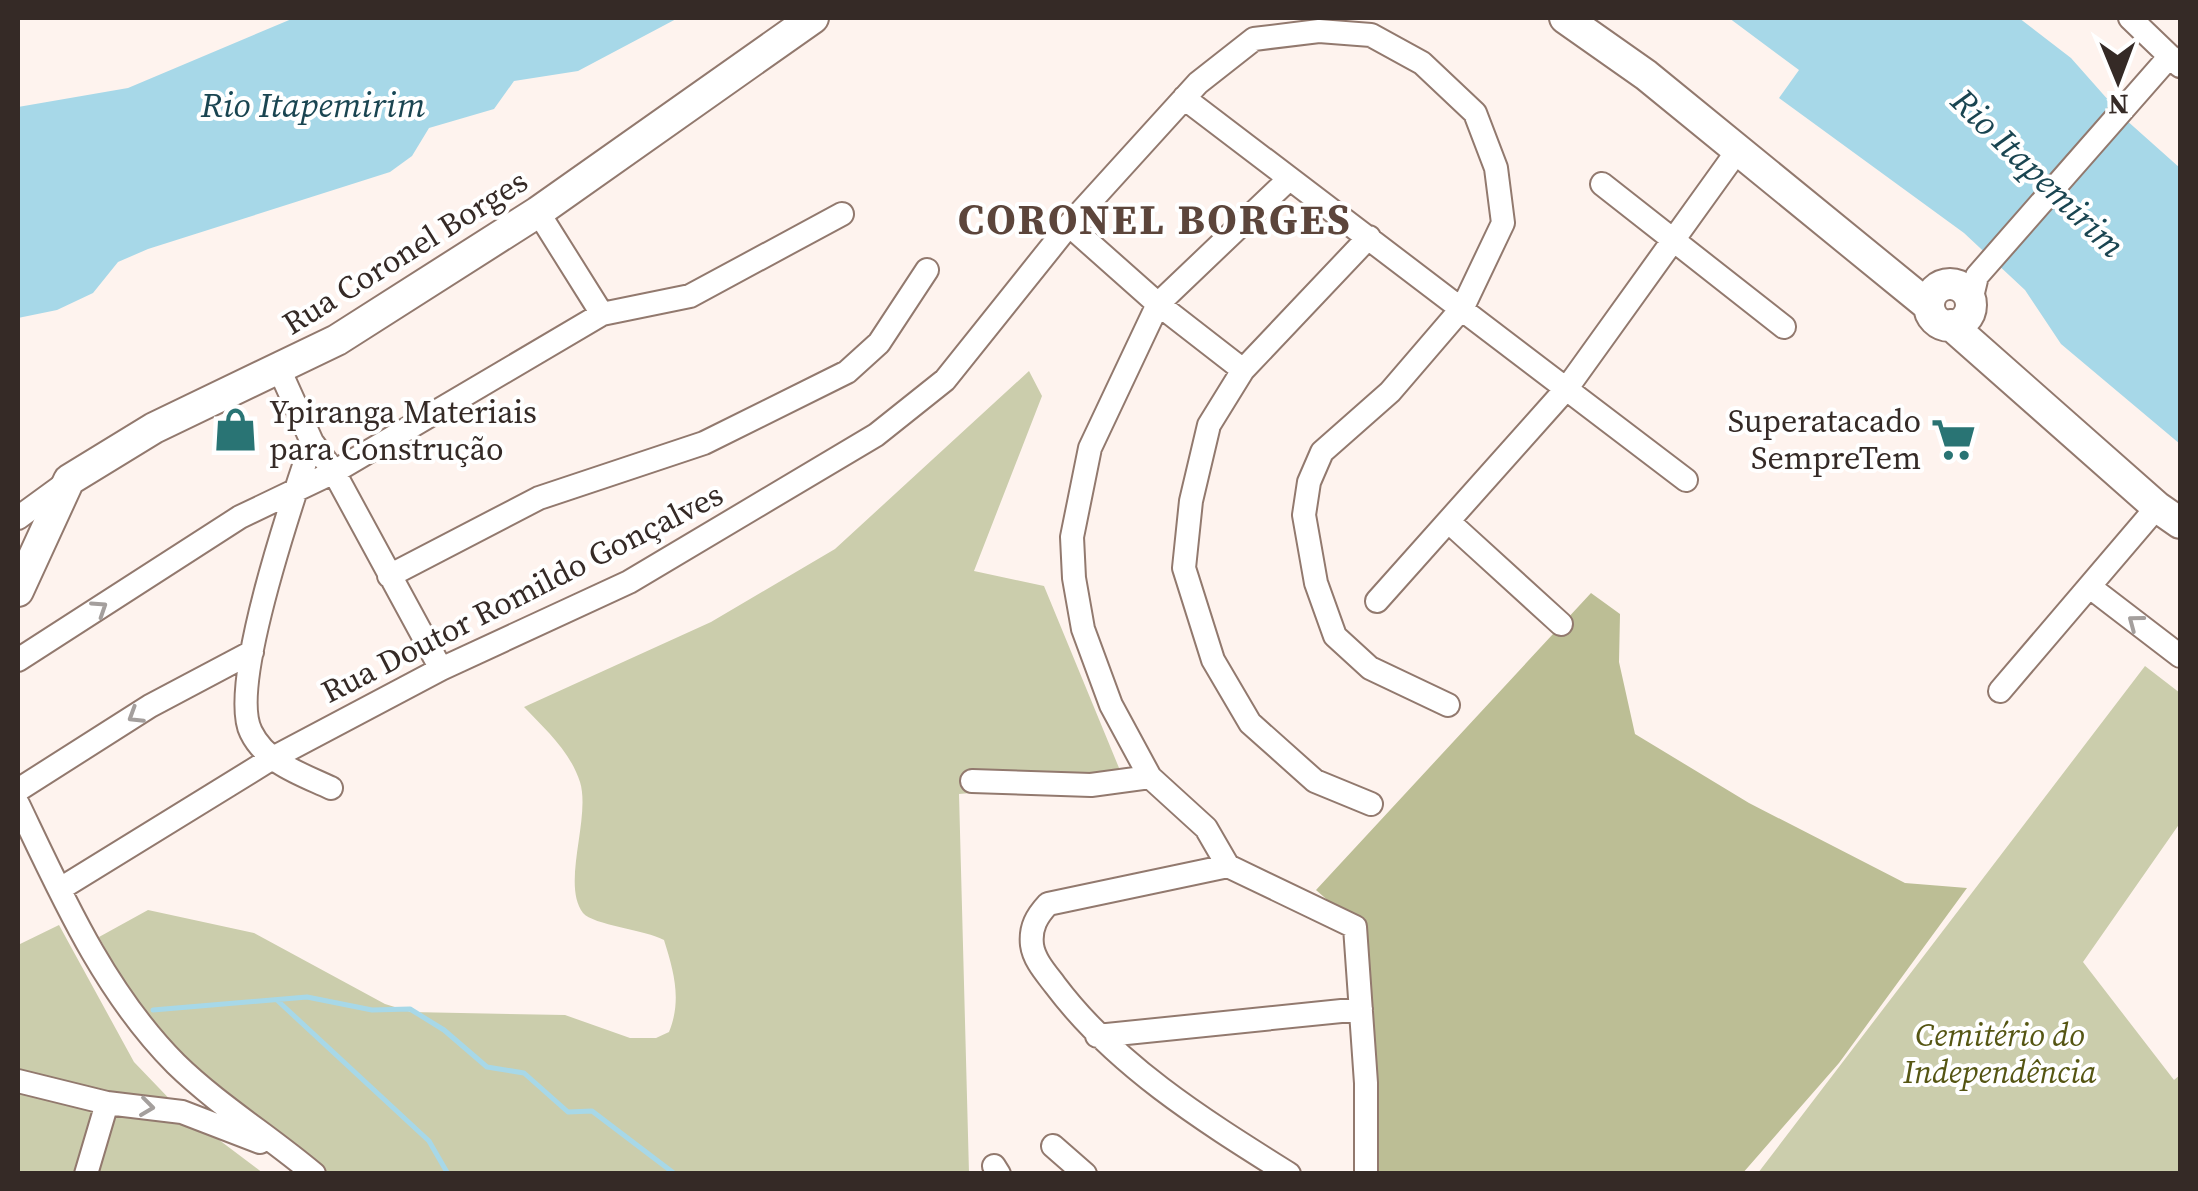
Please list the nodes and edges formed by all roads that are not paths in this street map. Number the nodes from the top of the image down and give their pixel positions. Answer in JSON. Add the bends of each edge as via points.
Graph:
{"nodes":[{"id":1,"x":813,"y":18,"type":"edge"},
{"id":2,"x":1565,"y":18,"type":"edge"},
{"id":3,"x":2130,"y":18,"type":"edge"},
{"id":4,"x":2176,"y":61,"type":"edge"},
{"id":5,"x":1184,"y":98,"type":"junction"},
{"id":6,"x":1738,"y":150,"type":"junction"},
{"id":7,"x":1289,"y":179,"type":"junction"},
{"id":8,"x":1602,"y":184,"type":"dead end"},
{"id":9,"x":538,"y":212,"type":"junction"},
{"id":10,"x":842,"y":214,"type":"dead end"},
{"id":11,"x":1069,"y":225,"type":"junction"},
{"id":12,"x":1368,"y":237,"type":"junction"},
{"id":13,"x":1672,"y":241,"type":"junction"},
{"id":14,"x":927,"y":270,"type":"dead end"},
{"id":15,"x":1960,"y":295,"type":"junction"},
{"id":16,"x":1158,"y":304,"type":"junction"},
{"id":17,"x":1464,"y":306,"type":"junction"},
{"id":18,"x":602,"y":314,"type":"junction"},
{"id":19,"x":1784,"y":328,"type":"dead end"},
{"id":20,"x":1244,"y":370,"type":"junction"},
{"id":21,"x":280,"y":371,"type":"junction"},
{"id":22,"x":1566,"y":388,"type":"junction"},
{"id":23,"x":312,"y":442,"type":"junction"},
{"id":24,"x":334,"y":472,"type":"junction"},
{"id":25,"x":69,"y":480,"type":"junction"},
{"id":26,"x":1686,"y":480,"type":"dead end"},
{"id":27,"x":18,"y":488,"type":"edge"},
{"id":28,"x":296,"y":489,"type":"junction"},
{"id":29,"x":24,"y":514,"type":"edge"},
{"id":30,"x":2169,"y":515,"type":"edge"},
{"id":31,"x":1449,"y":522,"type":"junction"},
{"id":32,"x":389,"y":576,"type":"junction"},
{"id":33,"x":2090,"y":587,"type":"junction"},
{"id":34,"x":18,"y":591,"type":"edge"},
{"id":35,"x":1376,"y":601,"type":"dead end"},
{"id":36,"x":1561,"y":624,"type":"dead end"},
{"id":37,"x":252,"y":652,"type":"junction"},
{"id":38,"x":2180,"y":656,"type":"edge"},
{"id":39,"x":18,"y":660,"type":"edge"},
{"id":40,"x":441,"y":669,"type":"junction"},
{"id":41,"x":2000,"y":691,"type":"dead end"},
{"id":42,"x":1448,"y":705,"type":"dead end"},
{"id":43,"x":271,"y":759,"type":"junction"},
{"id":44,"x":1150,"y":777,"type":"junction"},
{"id":45,"x":972,"y":781,"type":"dead end"},
{"id":46,"x":330,"y":788,"type":"dead end"},
{"id":47,"x":18,"y":790,"type":"edge"},
{"id":48,"x":18,"y":804,"type":"edge"},
{"id":49,"x":1372,"y":804,"type":"dead end"},
{"id":50,"x":1228,"y":866,"type":"junction"},
{"id":51,"x":60,"y":888,"type":"junction"},
{"id":52,"x":1361,"y":1009,"type":"junction"},
{"id":53,"x":1097,"y":1036,"type":"junction"},
{"id":54,"x":18,"y":1081,"type":"edge"},
{"id":55,"x":106,"y":1102,"type":"junction"},
{"id":56,"x":1053,"y":1146,"type":"dead end"},
{"id":57,"x":294,"y":1157,"type":"junction"},
{"id":58,"x":86,"y":1174,"type":"edge"},
{"id":59,"x":314,"y":1174,"type":"edge"},
{"id":60,"x":1084,"y":1174,"type":"edge"},
{"id":61,"x":1289,"y":1174,"type":"edge"},
{"id":62,"x":1366,"y":1174,"type":"edge"}],
"edges":[{"from":1,"to":9,"type":"main road","name":"Rua Coronel Borges"},
{"from":2,"to":6,"type":"main road"},
{"from":3,"to":4,"type":"street"},
{"from":4,"to":15,"type":"street","via":[[2124,104]]},
{"from":5,"to":7,"type":"street"},
{"from":5,"to":11,"type":"street","name":"Rua Doutor Romildo Gonçalves"},
{"from":5,"to":17,"type":"street","name":"Rua Doutor Romildo Gonçalves","via":[[1254,39],[1319,30],[1370,35],[1422,64],[1475,113],[1496,168],[1502,223]]},
{"from":6,"to":13,"type":"street"},
{"from":6,"to":15,"type":"main road","via":[[1897,279]]},
{"from":7,"to":12,"type":"street"},
{"from":7,"to":16,"type":"street"},
{"from":8,"to":13,"type":"street"},
{"from":9,"to":18,"type":"street"},
{"from":9,"to":21,"type":"main road","name":"Rua Coronel Borges"},
{"from":10,"to":18,"type":"street","via":[[690,296]]},
{"from":11,"to":16,"type":"street"},
{"from":11,"to":40,"type":"street","name":"Rua Doutor Romildo Gonçalves","via":[[945,380],[876,436],[629,582]]},
{"from":12,"to":17,"type":"street"},
{"from":12,"to":20,"type":"street"},
{"from":13,"to":19,"type":"street"},
{"from":13,"to":22,"type":"street"},
{"from":14,"to":32,"type":"street","via":[[879,343],[846,372],[704,443],[539,498]]},
{"from":15,"to":30,"type":"main road","via":[[1977,349]]},
{"from":16,"to":20,"type":"street"},
{"from":16,"to":44,"type":"street","via":[[1090,448],[1072,537],[1084,629],[1110,705]]},
{"from":17,"to":22,"type":"street"},
{"from":17,"to":42,"type":"street","name":"Rua Doutor Romildo Gonçalves","via":[[1390,392],[1322,452],[1304,515],[1316,582],[1335,636],[1370,668]]},
{"from":18,"to":24,"type":"street"},
{"from":20,"to":49,"type":"street","via":[[1209,424],[1184,568],[1213,660],[1250,723],[1316,781]]},
{"from":21,"to":23,"type":"street"},
{"from":21,"to":25,"type":"main road","name":"Rua Coronel Borges","via":[[154,428]]},
{"from":22,"to":26,"type":"street"},
{"from":22,"to":31,"type":"street"},
{"from":23,"to":24,"type":"street"},
{"from":23,"to":28,"type":"street"},
{"from":24,"to":28,"type":"street"},
{"from":24,"to":32,"type":"street"},
{"from":25,"to":29,"type":"street","name":"Rua Coronel Borges"},
{"from":25,"to":34,"type":"main road"},
{"from":27,"to":29,"type":"street"},
{"from":28,"to":37,"type":"street"},
{"from":39,"to":28,"type":"street","one_way":true,"via":[[240,517]]},
{"from":30,"to":33,"type":"street"},
{"from":31,"to":35,"type":"street"},
{"from":31,"to":36,"type":"street"},
{"from":32,"to":40,"type":"street"},
{"from":38,"to":33,"type":"street","one_way":true},
{"from":33,"to":41,"type":"street"},
{"from":37,"to":43,"type":"street","via":[[245,715]]},
{"from":37,"to":47,"type":"street","one_way":true,"via":[[150,706]]},
{"from":40,"to":43,"type":"street","name":"Rua Doutor Romildo Gonçalves"},
{"from":43,"to":46,"type":"street"},
{"from":43,"to":51,"type":"street","name":"Rua Doutor Romildo Gonçalves"},
{"from":44,"to":45,"type":"street","via":[[1092,785]]},
{"from":44,"to":50,"type":"street","via":[[1206,828]]},
{"from":48,"to":51,"type":"street"},
{"from":50,"to":52,"type":"street","via":[[1355,927]]},
{"from":50,"to":53,"type":"street","via":[[1048,904],[1033,926],[1037,960]]},
{"from":51,"to":57,"type":"street","via":[[102,966],[174,1062]]},
{"from":52,"to":53,"type":"street"},
{"from":52,"to":62,"type":"street"},
{"from":53,"to":61,"type":"street"},
{"from":54,"to":55,"type":"street"},
{"from":55,"to":57,"type":"street","one_way":true,"via":[[182,1112]]},
{"from":55,"to":58,"type":"street"},
{"from":56,"to":60,"type":"street"},
{"from":57,"to":59,"type":"street"}]}
